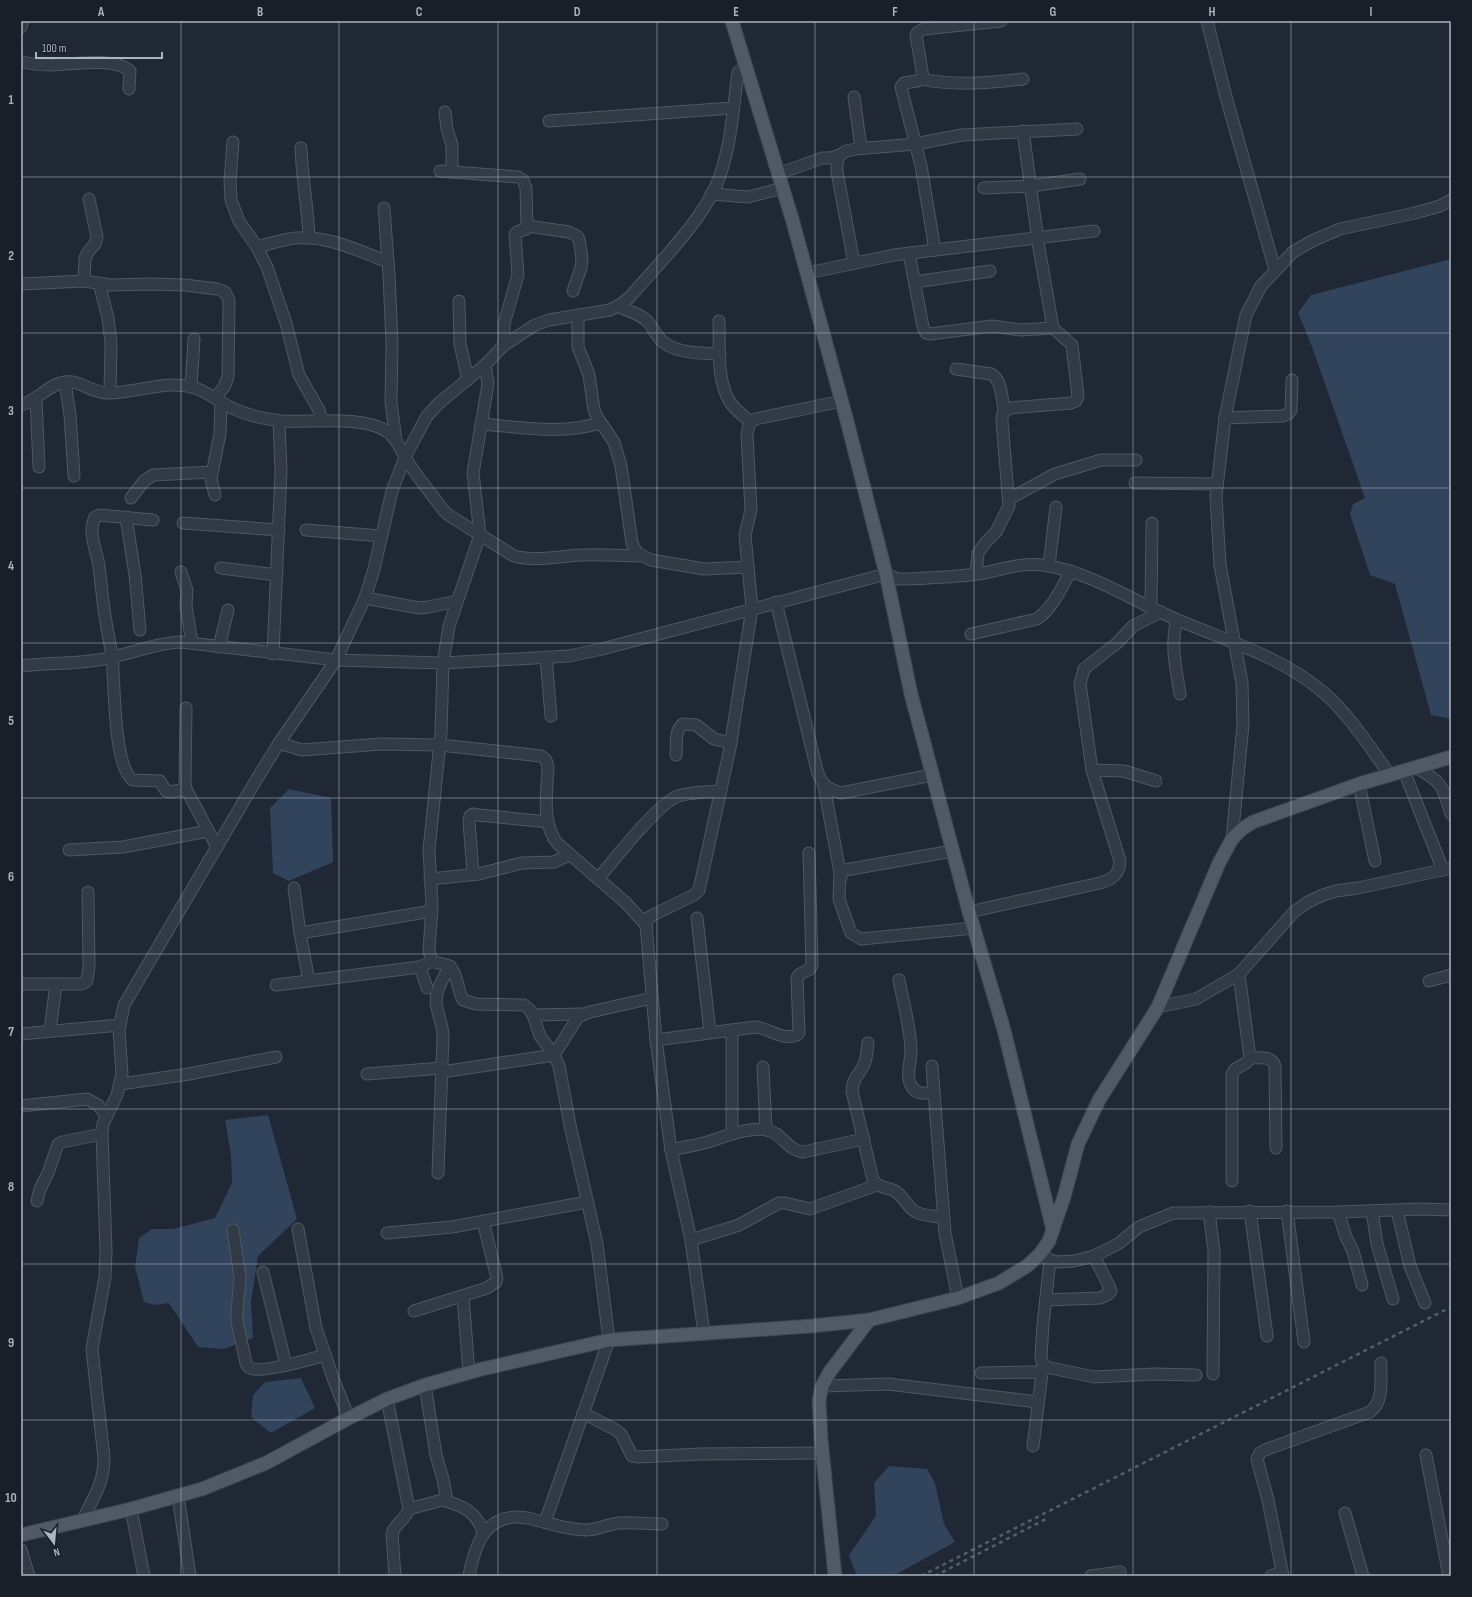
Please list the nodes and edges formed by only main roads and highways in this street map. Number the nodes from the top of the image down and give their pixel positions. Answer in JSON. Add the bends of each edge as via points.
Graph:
{"nodes":[{"id":1,"x":732,"y":21,"type":"edge"},
{"id":2,"x":1451,"y":757,"type":"edge"},
{"id":3,"x":1053,"y":1230,"type":"junction"},
{"id":4,"x":869,"y":1320,"type":"junction"},
{"id":5,"x":21,"y":1535,"type":"edge"},
{"id":6,"x":835,"y":1576,"type":"edge"}],
"edges":[{"from":1,"to":3,"type":"main road","via":[[808,273],[842,401],[886,574],[911,694],[952,851],[1004,1030]]},
{"from":2,"to":3,"type":"main road","via":[[1359,784],[1253,822],[1232,840],[1219,863],[1158,1007],[1099,1100],[1078,1144]]},
{"from":3,"to":4,"type":"main road","via":[[1045,1257],[999,1283],[958,1298]]},
{"from":4,"to":5,"type":"main road","via":[[609,1340],[469,1373],[387,1399],[266,1463],[222,1482],[130,1509]]},
{"from":4,"to":6,"type":"main road","via":[[829,1373],[822,1386],[819,1400]]}]}
